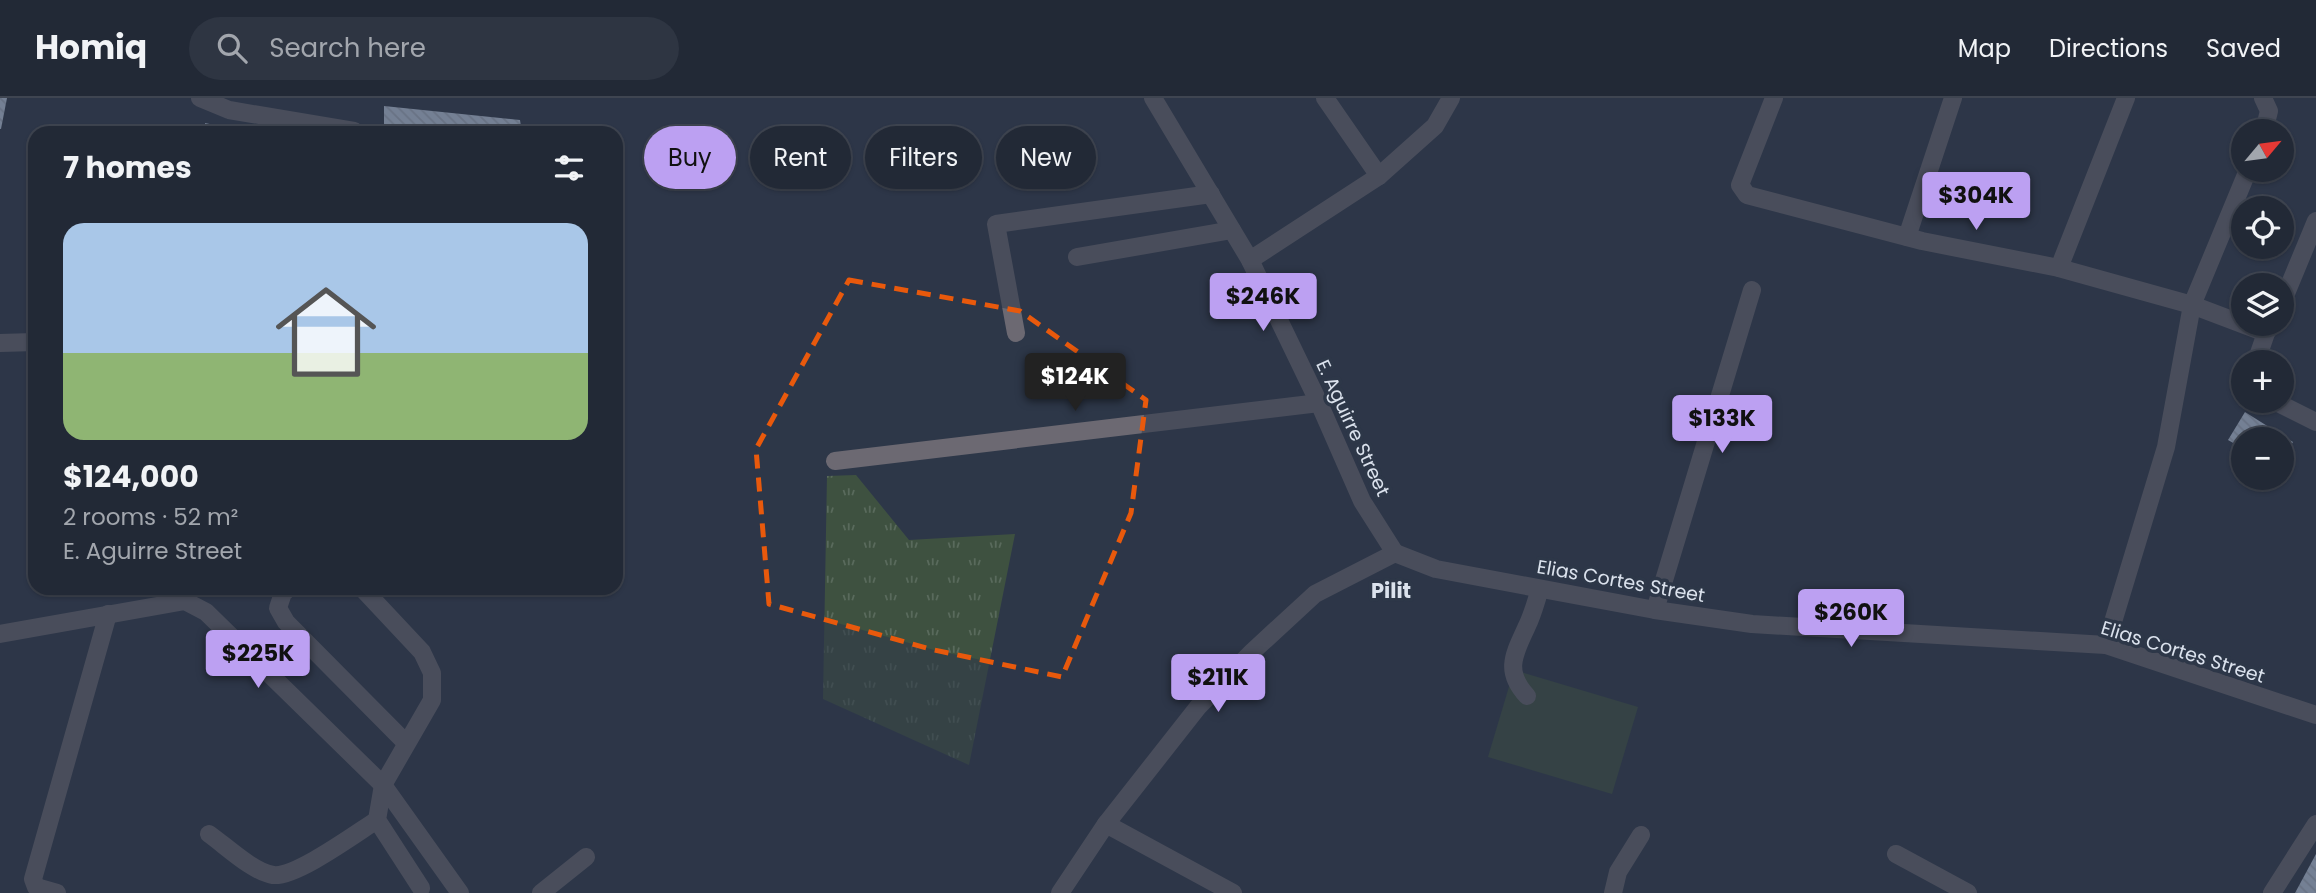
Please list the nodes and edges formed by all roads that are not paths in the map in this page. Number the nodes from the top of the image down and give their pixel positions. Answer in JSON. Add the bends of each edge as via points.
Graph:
{"nodes":[{"id":1,"x":200,"y":98,"type":"edge"},
{"id":2,"x":1153,"y":98,"type":"edge"},
{"id":3,"x":1325,"y":98,"type":"edge"},
{"id":4,"x":1451,"y":98,"type":"edge"},
{"id":5,"x":1774,"y":98,"type":"edge"},
{"id":6,"x":1953,"y":98,"type":"edge"},
{"id":7,"x":2126,"y":98,"type":"edge"},
{"id":8,"x":2263,"y":98,"type":"edge"},
{"id":9,"x":2267,"y":119,"type":"edge"},
{"id":10,"x":324,"y":126,"type":"edge"},
{"id":11,"x":1379,"y":176,"type":"junction"},
{"id":12,"x":2243,"y":182,"type":"edge"},
{"id":13,"x":1211,"y":194,"type":"junction"},
{"id":14,"x":2316,"y":221,"type":"edge"},
{"id":15,"x":1232,"y":230,"type":"junction"},
{"id":16,"x":1907,"y":237,"type":"junction"},
{"id":17,"x":1077,"y":257,"type":"dead end"},
{"id":18,"x":1250,"y":260,"type":"junction"},
{"id":19,"x":2059,"y":268,"type":"junction"},
{"id":20,"x":2294,"y":274,"type":"edge"},
{"id":21,"x":1752,"y":290,"type":"dead end"},
{"id":22,"x":2192,"y":305,"type":"junction"},
{"id":23,"x":2231,"y":317,"type":"edge"},
{"id":24,"x":1016,"y":333,"type":"dead end"},
{"id":25,"x":28,"y":342,"type":"edge"},
{"id":26,"x":0,"y":343,"type":"edge"},
{"id":27,"x":1319,"y":403,"type":"junction"},
{"id":28,"x":2294,"y":411,"type":"edge"},
{"id":29,"x":2316,"y":422,"type":"edge"},
{"id":30,"x":835,"y":461,"type":"dead end"},
{"id":31,"x":1395,"y":552,"type":"junction"},
{"id":32,"x":1540,"y":589,"type":"junction"},
{"id":33,"x":190,"y":595,"type":"edge"},
{"id":34,"x":282,"y":595,"type":"edge"},
{"id":35,"x":369,"y":595,"type":"edge"},
{"id":36,"x":1655,"y":610,"type":"junction"},
{"id":37,"x":108,"y":614,"type":"junction"},
{"id":38,"x":0,"y":634,"type":"edge"},
{"id":39,"x":2106,"y":645,"type":"junction"},
{"id":40,"x":1527,"y":696,"type":"dead end"},
{"id":41,"x":2316,"y":715,"type":"edge"},
{"id":42,"x":406,"y":743,"type":"junction"},
{"id":43,"x":383,"y":785,"type":"junction"},
{"id":44,"x":377,"y":820,"type":"junction"},
{"id":45,"x":1106,"y":824,"type":"junction"},
{"id":46,"x":2316,"y":824,"type":"edge"},
{"id":47,"x":209,"y":834,"type":"dead end"},
{"id":48,"x":1641,"y":835,"type":"dead end"},
{"id":49,"x":1896,"y":854,"type":"dead end"},
{"id":50,"x":586,"y":857,"type":"dead end"},
{"id":51,"x":421,"y":888,"type":"dead end"},
{"id":52,"x":57,"y":893,"type":"edge"},
{"id":53,"x":460,"y":893,"type":"edge"},
{"id":54,"x":541,"y":893,"type":"edge"},
{"id":55,"x":1060,"y":893,"type":"edge"},
{"id":56,"x":1233,"y":893,"type":"edge"},
{"id":57,"x":1613,"y":893,"type":"edge"},
{"id":58,"x":1968,"y":893,"type":"edge"},
{"id":59,"x":2272,"y":893,"type":"edge"}],
"edges":[{"from":1,"to":10,"type":"street","via":[[229,110]]},
{"from":2,"to":13,"type":"street","name":"E. Aguirre Street"},
{"from":3,"to":11,"type":"street"},
{"from":4,"to":11,"type":"street","via":[[1434,127]]},
{"from":5,"to":16,"type":"street","via":[[1742,178],[1742,191]]},
{"from":6,"to":16,"type":"street"},
{"from":7,"to":19,"type":"street"},
{"from":8,"to":9,"type":"street"},
{"from":11,"to":18,"type":"street"},
{"from":12,"to":22,"type":"street"},
{"from":13,"to":15,"type":"street","name":"E. Aguirre Street"},
{"from":13,"to":24,"type":"street","via":[[996,224]]},
{"from":14,"to":20,"type":"street"},
{"from":15,"to":17,"type":"street"},
{"from":15,"to":18,"type":"street","name":"E. Aguirre Street"},
{"from":16,"to":19,"type":"street"},
{"from":18,"to":27,"type":"street","name":"E. Aguirre Street"},
{"from":19,"to":22,"type":"street"},
{"from":21,"to":36,"type":"street"},
{"from":22,"to":23,"type":"street"},
{"from":22,"to":39,"type":"street","via":[[2166,447]]},
{"from":25,"to":26,"type":"street"},
{"from":27,"to":30,"type":"street"},
{"from":27,"to":31,"type":"street","name":"E. Aguirre Street","via":[[1362,501]]},
{"from":28,"to":29,"type":"street"},
{"from":31,"to":32,"type":"street","name":"Elias Cortes Street","via":[[1436,569]]},
{"from":31,"to":45,"type":"street","via":[[1315,594],[1252,652],[1198,707]]},
{"from":32,"to":36,"type":"street","name":"Elias Cortes Street"},
{"from":32,"to":40,"type":"street","via":[[1512,659],[1517,685]]},
{"from":33,"to":37,"type":"street"},
{"from":33,"to":43,"type":"street"},
{"from":34,"to":42,"type":"street","via":[[278,608],[286,622]]},
{"from":35,"to":42,"type":"street","via":[[422,652],[432,673],[432,700]]},
{"from":36,"to":39,"type":"street","name":"Elias Cortes Street","via":[[1752,624]]},
{"from":37,"to":38,"type":"street"},
{"from":37,"to":52,"type":"street","via":[[33,879],[36,887]]},
{"from":39,"to":41,"type":"street","name":"Elias Cortes Street"},
{"from":42,"to":43,"type":"street"},
{"from":43,"to":44,"type":"street"},
{"from":43,"to":53,"type":"street"},
{"from":44,"to":47,"type":"street","via":[[291,873],[273,875]]},
{"from":44,"to":51,"type":"street"},
{"from":45,"to":55,"type":"street"},
{"from":45,"to":56,"type":"street"},
{"from":46,"to":59,"type":"street"},
{"from":48,"to":57,"type":"street","via":[[1618,873]]},
{"from":49,"to":58,"type":"street"},
{"from":50,"to":54,"type":"street"}]}
